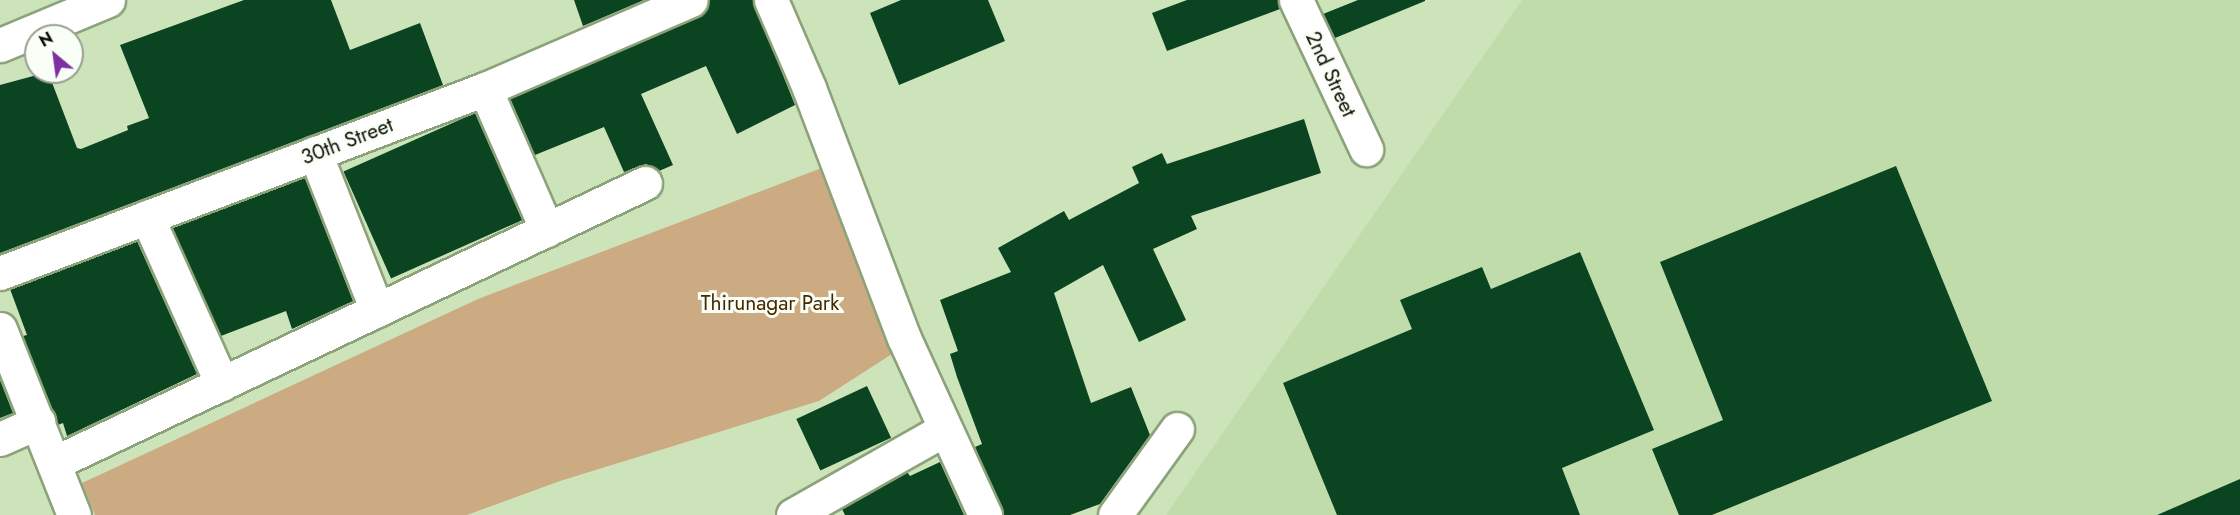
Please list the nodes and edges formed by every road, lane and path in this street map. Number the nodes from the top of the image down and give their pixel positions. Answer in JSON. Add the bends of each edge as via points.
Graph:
{"nodes":[{"id":1,"x":108,"y":0,"type":"edge"},
{"id":2,"x":691,"y":0,"type":"edge"},
{"id":3,"x":1296,"y":0,"type":"edge"},
{"id":4,"x":776,"y":1,"type":"edge"},
{"id":5,"x":0,"y":45,"type":"edge"},
{"id":6,"x":485,"y":89,"type":"junction"},
{"id":7,"x":1366,"y":149,"type":"dead end"},
{"id":8,"x":315,"y":153,"type":"junction"},
{"id":9,"x":645,"y":183,"type":"dead end"},
{"id":10,"x":147,"y":217,"type":"junction"},
{"id":11,"x":547,"y":230,"type":"junction"},
{"id":12,"x":0,"y":273,"type":"edge"},
{"id":13,"x":377,"y":310,"type":"junction"},
{"id":14,"x":0,"y":329,"type":"edge"},
{"id":15,"x":222,"y":384,"type":"junction"},
{"id":16,"x":38,"y":422,"type":"junction"},
{"id":17,"x":943,"y":429,"type":"junction"},
{"id":18,"x":1177,"y":429,"type":"dead end"},
{"id":19,"x":0,"y":439,"type":"edge"},
{"id":20,"x":54,"y":463,"type":"junction"},
{"id":21,"x":74,"y":515,"type":"edge"},
{"id":22,"x":793,"y":515,"type":"edge"},
{"id":23,"x":985,"y":515,"type":"edge"},
{"id":24,"x":1115,"y":515,"type":"edge"}],
"edges":[{"from":1,"to":5,"type":"street"},
{"from":2,"to":6,"type":"street","name":"30th Street"},
{"from":3,"to":7,"type":"street","name":"2nd Street"},
{"from":4,"to":17,"type":"street"},
{"from":6,"to":8,"type":"street","name":"30th Street"},
{"from":6,"to":11,"type":"street"},
{"from":8,"to":10,"type":"street","name":"30th Street"},
{"from":8,"to":13,"type":"street"},
{"from":9,"to":11,"type":"street"},
{"from":10,"to":12,"type":"street","name":"30th Street"},
{"from":10,"to":15,"type":"street"},
{"from":11,"to":13,"type":"street"},
{"from":13,"to":15,"type":"street"},
{"from":14,"to":16,"type":"street"},
{"from":15,"to":20,"type":"street"},
{"from":16,"to":19,"type":"street"},
{"from":16,"to":20,"type":"street"},
{"from":17,"to":22,"type":"street"},
{"from":17,"to":23,"type":"street"},
{"from":18,"to":24,"type":"street"},
{"from":20,"to":21,"type":"street"}]}
